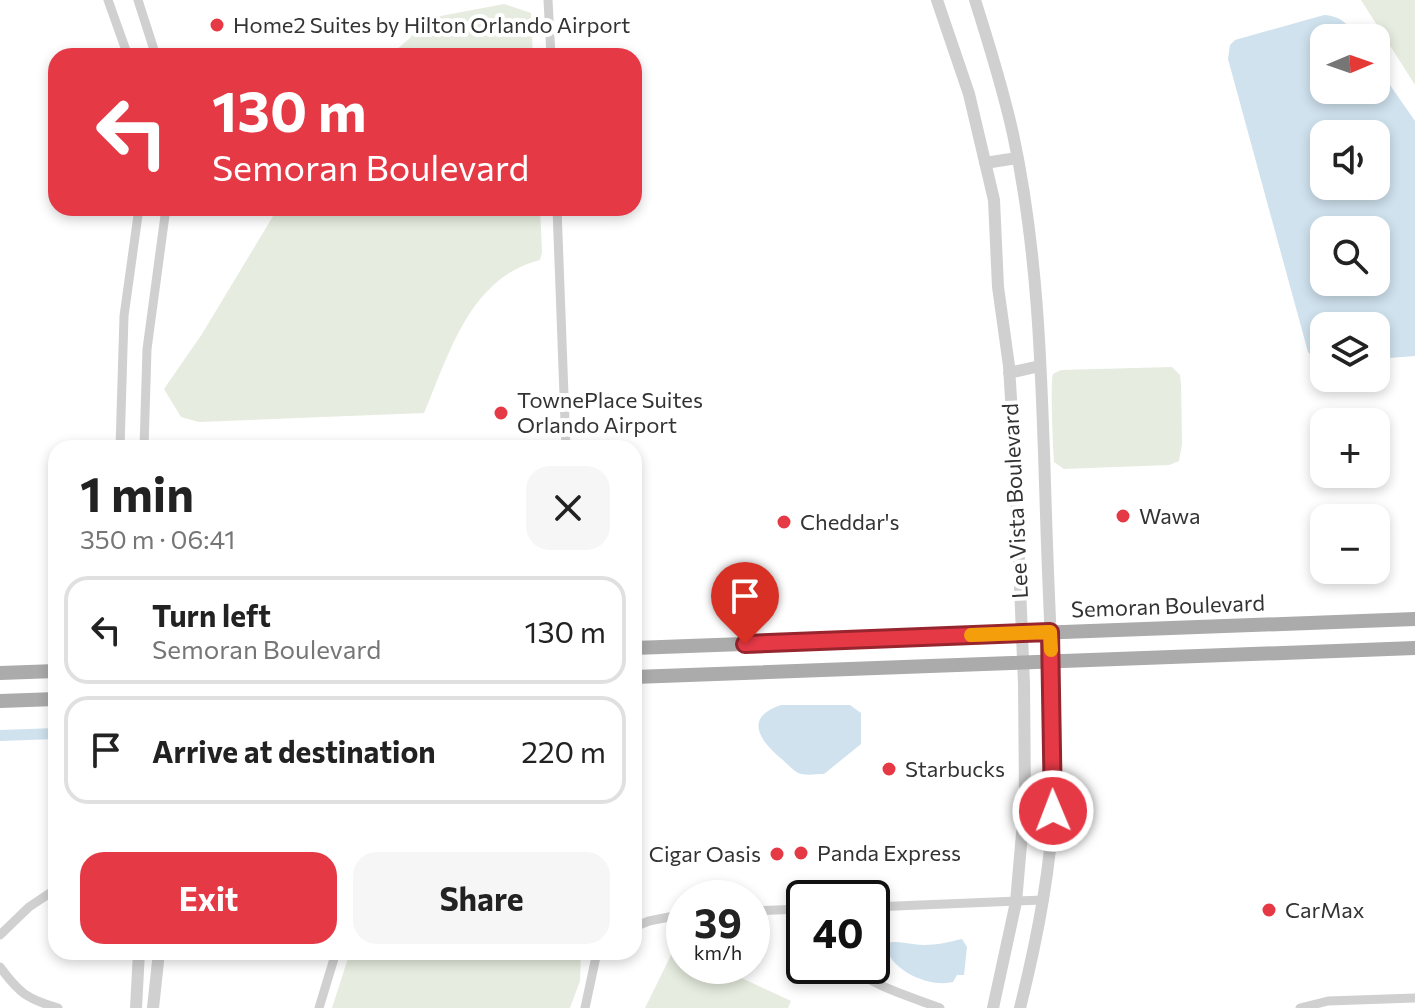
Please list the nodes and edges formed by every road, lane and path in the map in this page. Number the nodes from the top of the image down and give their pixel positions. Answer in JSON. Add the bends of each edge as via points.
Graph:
{"nodes":[{"id":1,"x":108,"y":0,"type":"edge"},
{"id":2,"x":138,"y":0,"type":"edge"},
{"id":3,"x":548,"y":0,"type":"edge"},
{"id":4,"x":937,"y":0,"type":"edge"},
{"id":5,"x":975,"y":0,"type":"edge"},
{"id":6,"x":125,"y":48,"type":"edge"},
{"id":7,"x":153,"y":48,"type":"edge"},
{"id":8,"x":551,"y":48,"type":"edge"},
{"id":9,"x":1017,"y":158,"type":"junction"},
{"id":10,"x":985,"y":163,"type":"junction"},
{"id":11,"x":138,"y":216,"type":"edge"},
{"id":12,"x":165,"y":216,"type":"edge"},
{"id":13,"x":557,"y":216,"type":"edge"},
{"id":14,"x":1040,"y":366,"type":"junction"},
{"id":15,"x":1009,"y":373,"type":"junction"},
{"id":16,"x":120,"y":440,"type":"edge"},
{"id":17,"x":144,"y":440,"type":"edge"},
{"id":18,"x":566,"y":440,"type":"edge"},
{"id":19,"x":1415,"y":619,"type":"edge"},
{"id":20,"x":1050,"y":632,"type":"junction"},
{"id":21,"x":1021,"y":633,"type":"junction"},
{"id":22,"x":642,"y":648,"type":"edge"},
{"id":23,"x":1415,"y":648,"type":"edge"},
{"id":24,"x":1052,"y":661,"type":"junction"},
{"id":25,"x":1023,"y":662,"type":"junction"},
{"id":26,"x":48,"y":671,"type":"edge"},
{"id":27,"x":0,"y":673,"type":"edge"},
{"id":28,"x":642,"y":677,"type":"edge"},
{"id":29,"x":48,"y":699,"type":"edge"},
{"id":30,"x":0,"y":701,"type":"edge"},
{"id":31,"x":48,"y":894,"type":"edge"},
{"id":32,"x":1043,"y":900,"type":"junction"},
{"id":33,"x":1016,"y":902,"type":"junction"},
{"id":34,"x":890,"y":906,"type":"edge"},
{"id":35,"x":666,"y":918,"type":"edge"},
{"id":36,"x":642,"y":924,"type":"edge"},
{"id":37,"x":0,"y":935,"type":"edge"},
{"id":38,"x":139,"y":960,"type":"edge"},
{"id":39,"x":158,"y":960,"type":"edge"},
{"id":40,"x":334,"y":960,"type":"edge"},
{"id":41,"x":595,"y":960,"type":"edge"},
{"id":42,"x":0,"y":967,"type":"edge"},
{"id":43,"x":882,"y":984,"type":"edge"},
{"id":44,"x":1415,"y":998,"type":"edge"},
{"id":45,"x":995,"y":1005,"type":"edge"},
{"id":46,"x":58,"y":1008,"type":"edge"},
{"id":47,"x":136,"y":1008,"type":"edge"},
{"id":48,"x":153,"y":1008,"type":"edge"},
{"id":49,"x":319,"y":1008,"type":"edge"},
{"id":50,"x":585,"y":1008,"type":"edge"},
{"id":51,"x":940,"y":1008,"type":"edge"},
{"id":52,"x":1020,"y":1008,"type":"edge"},
{"id":53,"x":1300,"y":1008,"type":"edge"}],
"edges":[{"from":1,"to":6,"type":"street"},
{"from":2,"to":7,"type":"street"},
{"from":3,"to":8,"type":"street"},
{"from":4,"to":10,"type":"street","name":"Lee Vista Boulevard","via":[[969,94]]},
{"from":5,"to":9,"type":"street","name":"Lee Vista Boulevard"},
{"from":9,"to":10,"type":"street"},
{"from":9,"to":14,"type":"street","name":"Lee Vista Boulevard"},
{"from":10,"to":15,"type":"street","name":"Lee Vista Boulevard","via":[[994,200]]},
{"from":11,"to":16,"type":"street","via":[[124,316]]},
{"from":12,"to":17,"type":"street","via":[[147,349]]},
{"from":13,"to":18,"type":"street"},
{"from":14,"to":15,"type":"street"},
{"from":14,"to":20,"type":"street","name":"Lee Vista Boulevard"},
{"from":15,"to":21,"type":"street","name":"Lee Vista Boulevard"},
{"from":19,"to":20,"type":"main road","name":"Semoran Boulevard"},
{"from":20,"to":21,"type":"main road","name":"Semoran Boulevard"},
{"from":20,"to":24,"type":"street","name":"Lee Vista Boulevard"},
{"from":21,"to":22,"type":"main road","name":"Semoran Boulevard"},
{"from":21,"to":25,"type":"street","name":"Lee Vista Boulevard"},
{"from":23,"to":24,"type":"main road"},
{"from":24,"to":25,"type":"main road"},
{"from":24,"to":32,"type":"street","name":"Lee Vista Boulevard","via":[[1053,811]]},
{"from":25,"to":28,"type":"main road"},
{"from":25,"to":33,"type":"street","name":"Lee Vista Boulevard","via":[[1025,799]]},
{"from":26,"to":27,"type":"main road"},
{"from":29,"to":30,"type":"main road"},
{"from":31,"to":37,"type":"street"},
{"from":32,"to":33,"type":"street"},
{"from":32,"to":52,"type":"street","name":"Lee Vista Boulevard"},
{"from":33,"to":34,"type":"street"},
{"from":33,"to":45,"type":"street","name":"Lee Vista Boulevard"},
{"from":35,"to":36,"type":"street"},
{"from":38,"to":47,"type":"street"},
{"from":39,"to":48,"type":"street"},
{"from":40,"to":49,"type":"street"},
{"from":41,"to":50,"type":"street"},
{"from":42,"to":46,"type":"street","via":[[17,990]]},
{"from":43,"to":51,"type":"street"},
{"from":44,"to":53,"type":"street","via":[[1328,1001]]}]}
